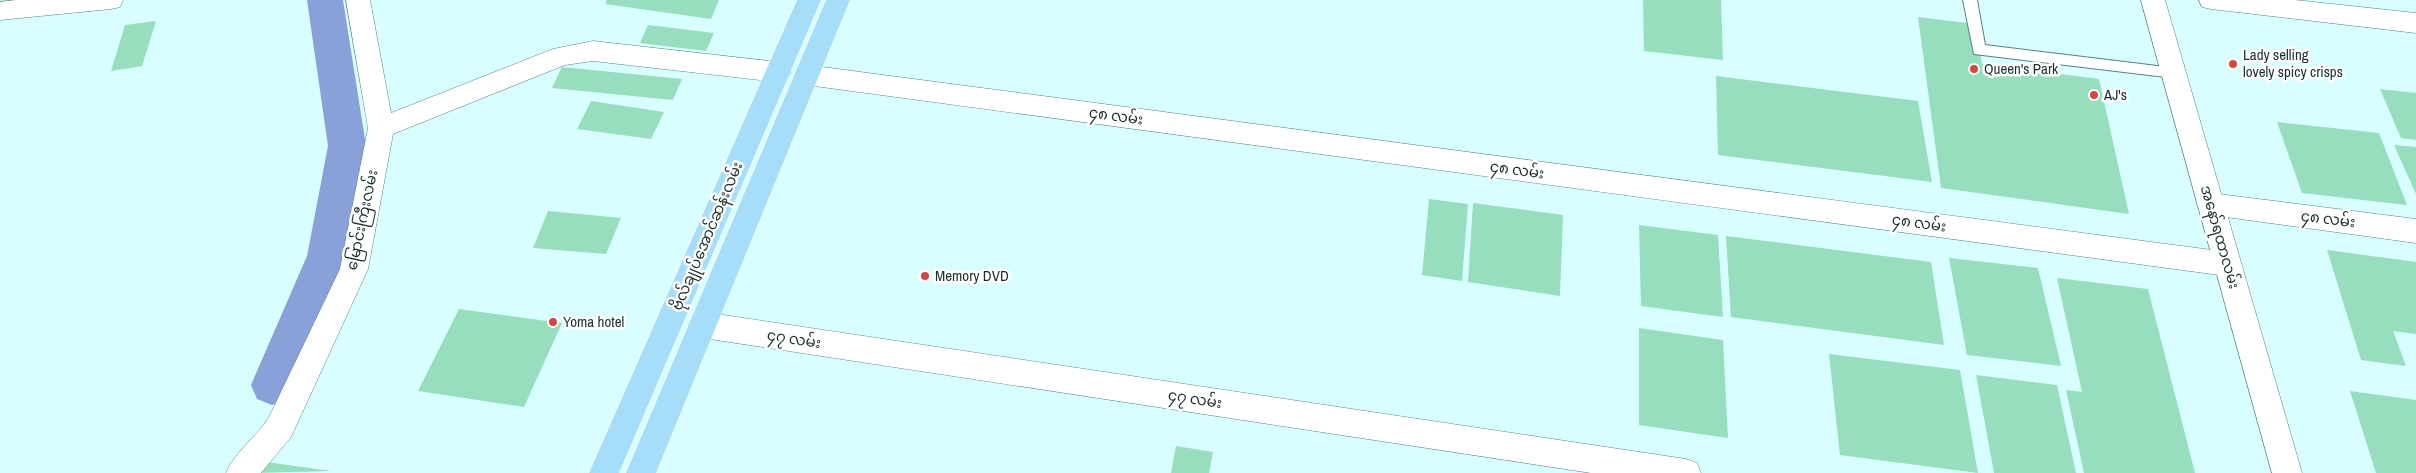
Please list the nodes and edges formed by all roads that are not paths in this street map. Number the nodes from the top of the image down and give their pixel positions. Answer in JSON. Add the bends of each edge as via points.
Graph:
{"nodes":[{"id":1,"x":111,"y":0,"type":"edge"},
{"id":2,"x":358,"y":0,"type":"edge"},
{"id":3,"x":809,"y":0,"type":"edge"},
{"id":4,"x":838,"y":0,"type":"edge"},
{"id":5,"x":1970,"y":0,"type":"edge"},
{"id":6,"x":2153,"y":0,"type":"edge"},
{"id":7,"x":2211,"y":0,"type":"edge"},
{"id":8,"x":0,"y":11,"type":"edge"},
{"id":9,"x":2416,"y":24,"type":"edge"},
{"id":10,"x":778,"y":72,"type":"junction"},
{"id":11,"x":2174,"y":73,"type":"junction"},
{"id":12,"x":807,"y":75,"type":"junction"},
{"id":13,"x":381,"y":128,"type":"junction"},
{"id":14,"x":2211,"y":204,"type":"junction"},
{"id":15,"x":2416,"y":230,"type":"edge"},
{"id":16,"x":2227,"y":264,"type":"junction"},
{"id":17,"x":703,"y":325,"type":"junction"},
{"id":18,"x":241,"y":473,"type":"edge"},
{"id":19,"x":604,"y":473,"type":"edge"},
{"id":20,"x":641,"y":473,"type":"edge"},
{"id":21,"x":1686,"y":473,"type":"edge"},
{"id":22,"x":2286,"y":473,"type":"edge"}],
"edges":[{"from":1,"to":8,"type":"street"},
{"from":2,"to":13,"type":"street","name":"မြောင်းကြီးလမ်း"},
{"from":3,"to":10,"type":"main road","name":"ဗိုလ်ချုပ်အောင်ဆန်းလမ်း"},
{"from":4,"to":12,"type":"main road","name":"ဗိုလ်ချုပ်အောင်ဆန်းလမ်း"},
{"from":5,"to":11,"type":"lane","via":[[1979,50]]},
{"from":6,"to":11,"type":"street","name":"အနော်ရထာလမ်း"},
{"from":7,"to":9,"type":"street"},
{"from":10,"to":13,"type":"street","via":[[593,52],[562,56]]},
{"from":10,"to":19,"type":"main road","name":"ဗိုလ်ချုပ်အောင်ဆန်းလမ်း"},
{"from":11,"to":14,"type":"street","name":"အနော်ရထာလမ်း"},
{"from":12,"to":16,"type":"street","name":"၄၈ လမ်း"},
{"from":12,"to":17,"type":"main road","name":"ဗိုလ်ချုပ်အောင်ဆန်းလမ်း"},
{"from":13,"to":18,"type":"street","name":"မြောင်းကြီးလမ်း","via":[[354,269],[280,427]]},
{"from":14,"to":15,"type":"street","name":"၄၈ လမ်း"},
{"from":14,"to":16,"type":"street","name":"အနော်ရထာလမ်း"},
{"from":16,"to":22,"type":"street","name":"အနော်ရထာလမ်း"},
{"from":17,"to":20,"type":"main road","name":"ဗိုလ်ချုပ်အောင်ဆန်းလမ်း"},
{"from":17,"to":21,"type":"street","name":"၄၇ လမ်း"}]}
